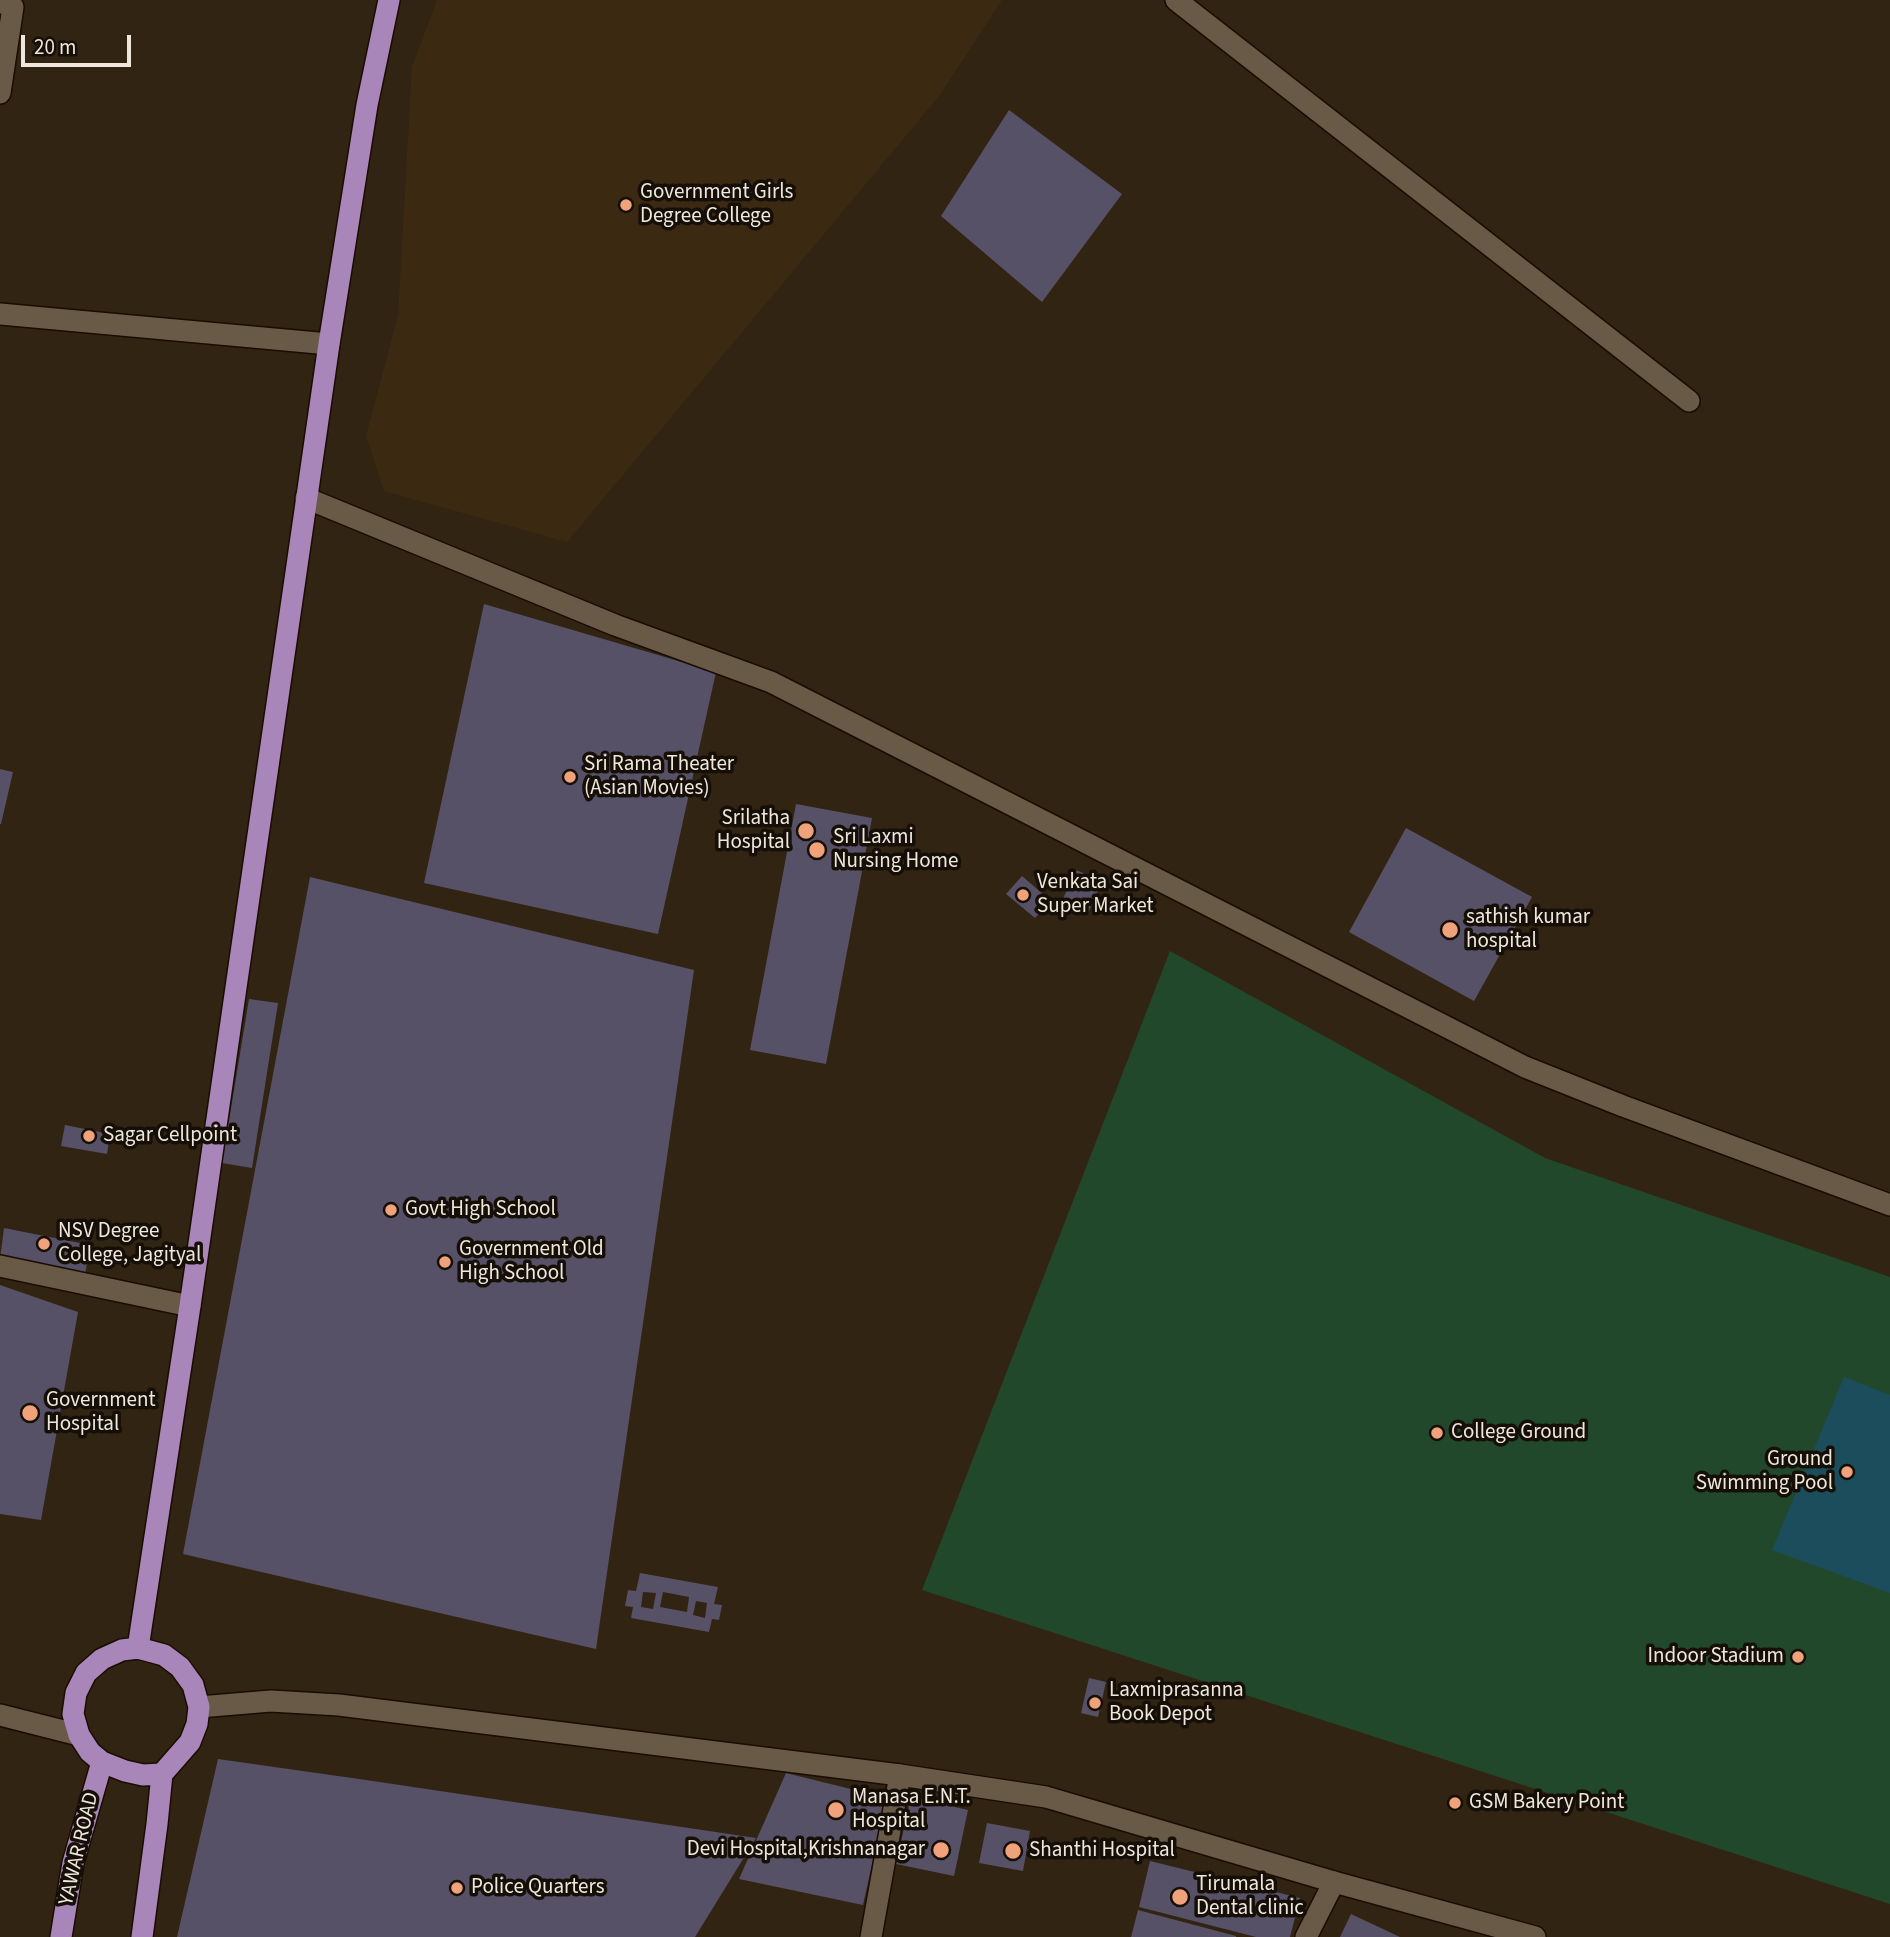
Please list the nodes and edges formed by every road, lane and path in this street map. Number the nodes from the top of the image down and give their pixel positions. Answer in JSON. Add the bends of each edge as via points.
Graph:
{"nodes":[{"id":1,"x":389,"y":0,"type":"edge"},
{"id":2,"x":1176,"y":0,"type":"edge"},
{"id":3,"x":14,"y":3,"type":"edge"},
{"id":4,"x":0,"y":93,"type":"edge"},
{"id":5,"x":0,"y":314,"type":"edge"},
{"id":6,"x":329,"y":344,"type":"junction"},
{"id":7,"x":1689,"y":401,"type":"dead end"},
{"id":8,"x":306,"y":498,"type":"junction"},
{"id":9,"x":1890,"y":1205,"type":"edge"},
{"id":10,"x":0,"y":1266,"type":"edge"},
{"id":11,"x":190,"y":1306,"type":"junction"},
{"id":12,"x":138,"y":1648,"type":"junction"},
{"id":13,"x":199,"y":1707,"type":"junction"},
{"id":14,"x":0,"y":1715,"type":"edge"},
{"id":15,"x":79,"y":1735,"type":"junction"},
{"id":16,"x":102,"y":1762,"type":"junction"},
{"id":17,"x":162,"y":1774,"type":"junction"},
{"id":18,"x":900,"y":1774,"type":"junction"},
{"id":19,"x":1334,"y":1882,"type":"junction"},
{"id":20,"x":61,"y":1937,"type":"edge"},
{"id":21,"x":142,"y":1937,"type":"edge"},
{"id":22,"x":870,"y":1937,"type":"edge"},
{"id":23,"x":1306,"y":1937,"type":"edge"},
{"id":24,"x":1535,"y":1937,"type":"edge"}],
"edges":[{"from":1,"to":6,"type":"highway","via":[[367,105]]},
{"from":2,"to":7,"type":"street"},
{"from":3,"to":4,"type":"street"},
{"from":5,"to":6,"type":"street"},
{"from":6,"to":8,"type":"highway"},
{"from":8,"to":9,"type":"street","via":[[615,625],[771,682],[1525,1068]]},
{"from":8,"to":11,"type":"highway"},
{"from":10,"to":11,"type":"street"},
{"from":11,"to":12,"type":"highway"},
{"from":12,"to":13,"type":"highway","via":[[164,1655],[180,1667],[193,1685]]},
{"from":12,"to":15,"type":"highway","via":[[102,1659],[86,1673],[76,1693]]},
{"from":13,"to":17,"type":"highway","via":[[190,1742]]},
{"from":13,"to":18,"type":"street","via":[[271,1702],[339,1705]]},
{"from":14,"to":15,"type":"street"},
{"from":15,"to":16,"type":"highway"},
{"from":16,"to":17,"type":"highway","via":[[143,1775]]},
{"from":16,"to":20,"type":"highway","name":"YAWAR ROAD","via":[[73,1863]]},
{"from":17,"to":21,"type":"highway"},
{"from":18,"to":19,"type":"street","via":[[1046,1797]]},
{"from":18,"to":22,"type":"street"},
{"from":19,"to":23,"type":"street"},
{"from":19,"to":24,"type":"street"}]}
